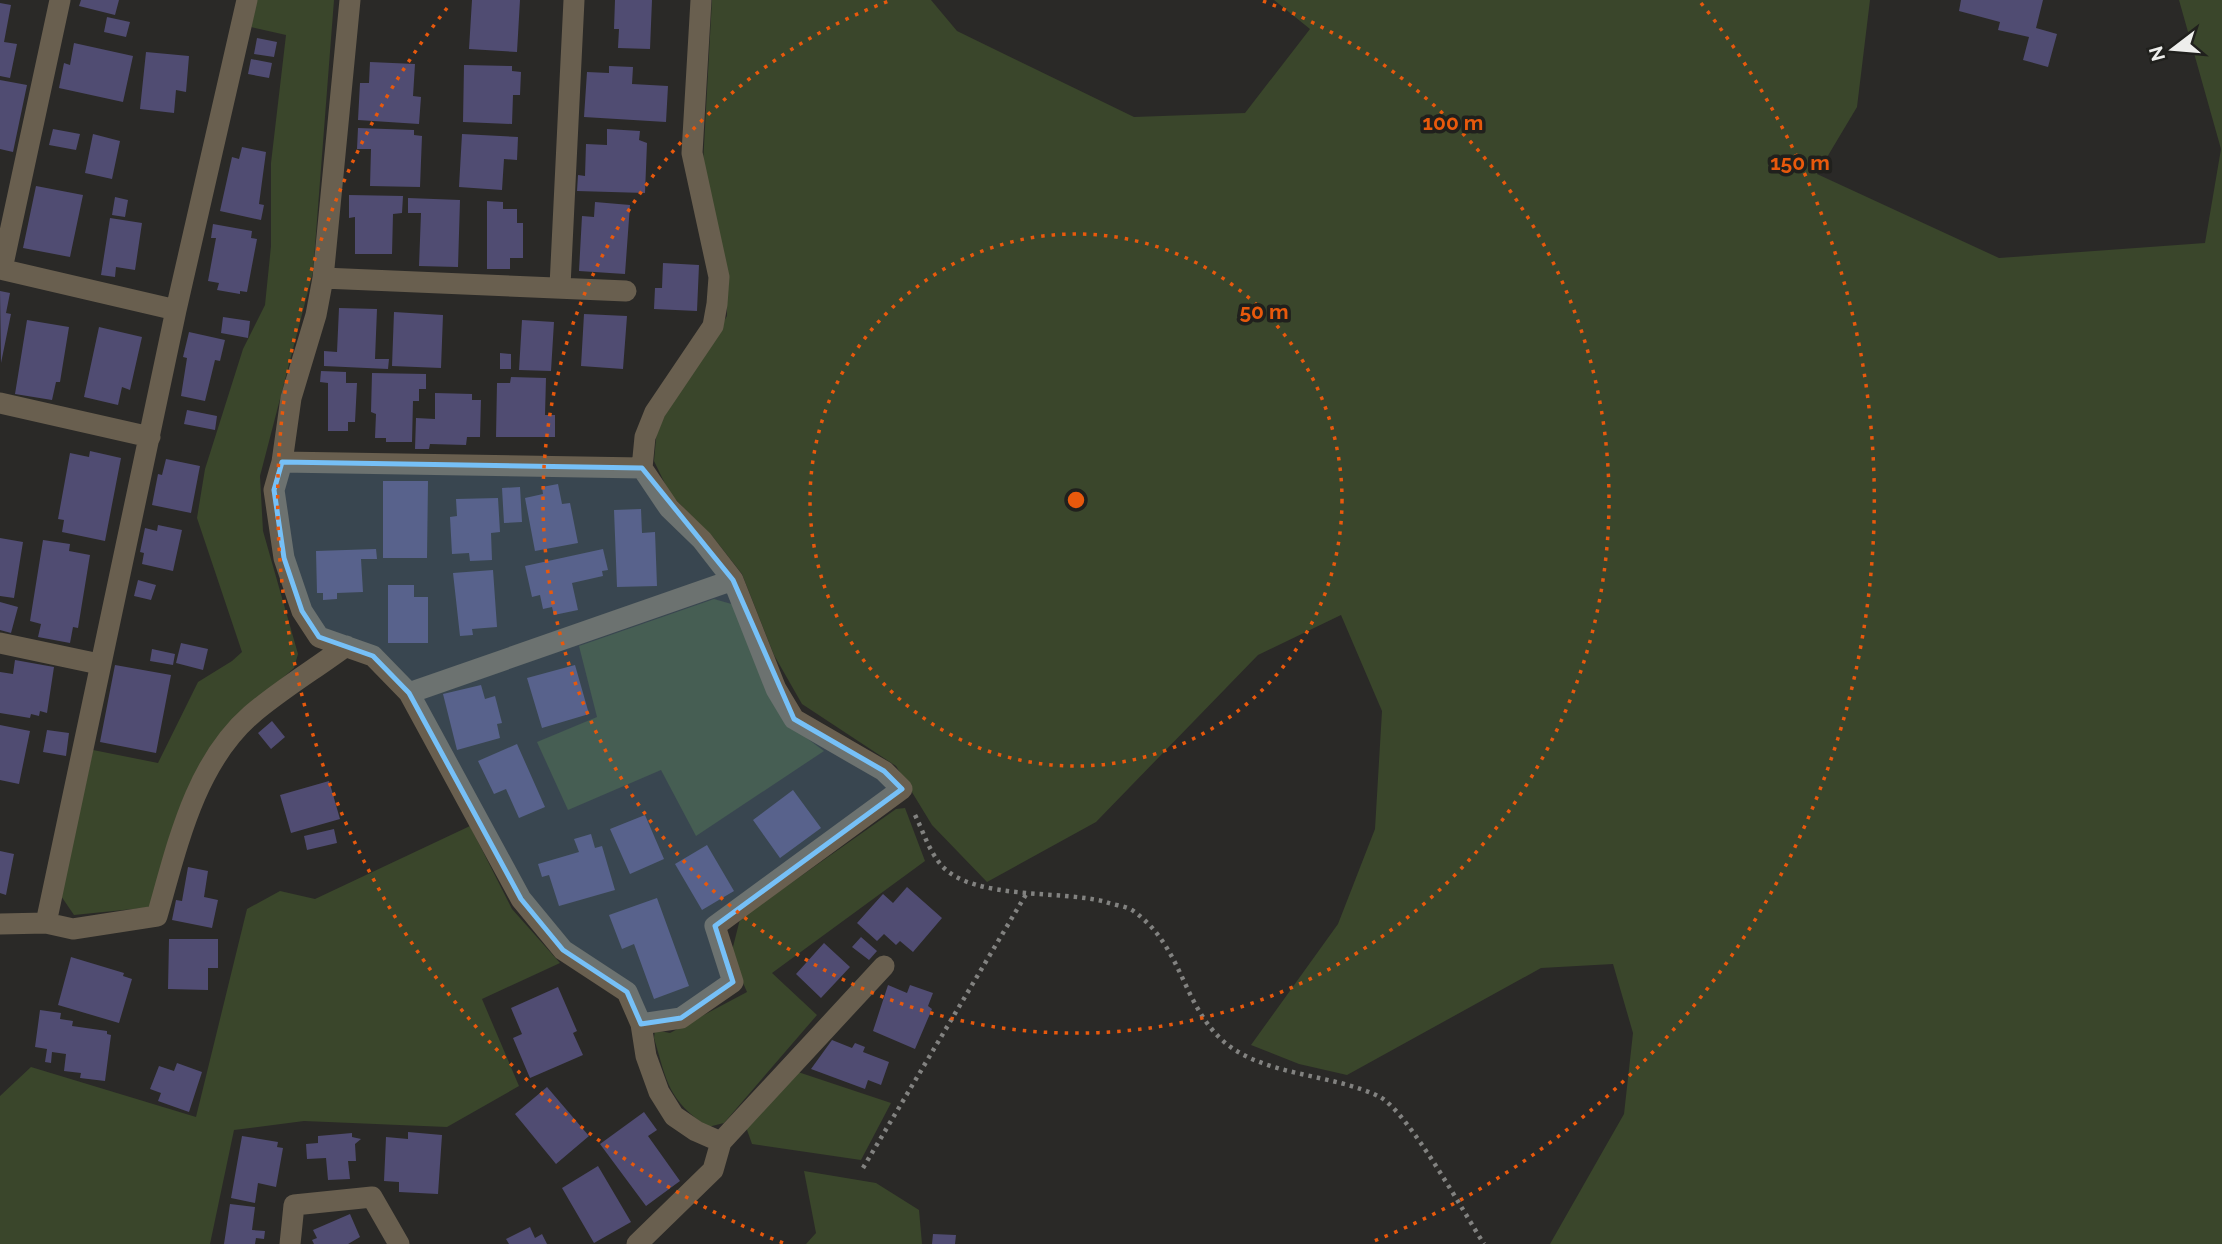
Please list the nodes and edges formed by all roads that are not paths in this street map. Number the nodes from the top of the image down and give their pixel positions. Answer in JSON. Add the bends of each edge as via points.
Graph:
{"nodes":[{"id":1,"x":60,"y":0,"type":"edge"},
{"id":2,"x":247,"y":0,"type":"edge"},
{"id":3,"x":350,"y":0,"type":"edge"},
{"id":4,"x":574,"y":0,"type":"edge"},
{"id":5,"x":701,"y":0,"type":"edge"},
{"id":6,"x":1,"y":269,"type":"edge"},
{"id":7,"x":323,"y":278,"type":"junction"},
{"id":8,"x":560,"y":286,"type":"junction"},
{"id":9,"x":626,"y":291,"type":"dead end"},
{"id":10,"x":176,"y":310,"type":"junction"},
{"id":11,"x":0,"y":403,"type":"edge"},
{"id":12,"x":150,"y":437,"type":"junction"},
{"id":13,"x":282,"y":462,"type":"junction"},
{"id":14,"x":642,"y":468,"type":"junction"},
{"id":15,"x":733,"y":580,"type":"junction"},
{"id":16,"x":0,"y":643,"type":"edge"},
{"id":17,"x":346,"y":646,"type":"junction"},
{"id":18,"x":99,"y":664,"type":"junction"},
{"id":19,"x":409,"y":693,"type":"junction"},
{"id":20,"x":46,"y":923,"type":"junction"},
{"id":21,"x":0,"y":924,"type":"edge"},
{"id":22,"x":884,"y":966,"type":"dead end"},
{"id":23,"x":641,"y":1024,"type":"junction"},
{"id":24,"x":721,"y":1142,"type":"junction"},
{"id":25,"x":290,"y":1244,"type":"edge"},
{"id":26,"x":399,"y":1244,"type":"edge"},
{"id":27,"x":637,"y":1244,"type":"edge"}],
"edges":[{"from":1,"to":6,"type":"street"},
{"from":2,"to":10,"type":"street"},
{"from":3,"to":7,"type":"street"},
{"from":4,"to":8,"type":"street"},
{"from":5,"to":14,"type":"street","via":[[692,153],[719,277],[717,304],[713,326],[655,412],[645,437]]},
{"from":6,"to":10,"type":"street"},
{"from":7,"to":8,"type":"street"},
{"from":7,"to":13,"type":"street","via":[[291,398]]},
{"from":8,"to":9,"type":"street"},
{"from":10,"to":12,"type":"street"},
{"from":11,"to":12,"type":"street"},
{"from":12,"to":18,"type":"street"},
{"from":13,"to":14,"type":"street"},
{"from":13,"to":17,"type":"street","via":[[274,490],[284,558],[302,611],[319,637]]},
{"from":14,"to":15,"type":"street","via":[[668,508],[702,540]]},
{"from":15,"to":19,"type":"street"},
{"from":15,"to":23,"type":"street","via":[[776,689],[794,719],[884,772],[902,789],[715,926],[733,982],[681,1018]]},
{"from":16,"to":18,"type":"street"},
{"from":17,"to":19,"type":"street","via":[[373,656]]},
{"from":17,"to":20,"type":"street","via":[[250,716],[215,757],[184,826],[157,916],[73,929]]},
{"from":18,"to":20,"type":"street"},
{"from":19,"to":23,"type":"street","via":[[521,900],[563,950],[627,992]]},
{"from":20,"to":21,"type":"street"},
{"from":22,"to":24,"type":"street"},
{"from":23,"to":24,"type":"street","via":[[646,1056],[674,1116]]},
{"from":24,"to":27,"type":"street","via":[[713,1170]]},
{"from":25,"to":26,"type":"street","via":[[293,1205],[372,1197]]}]}
